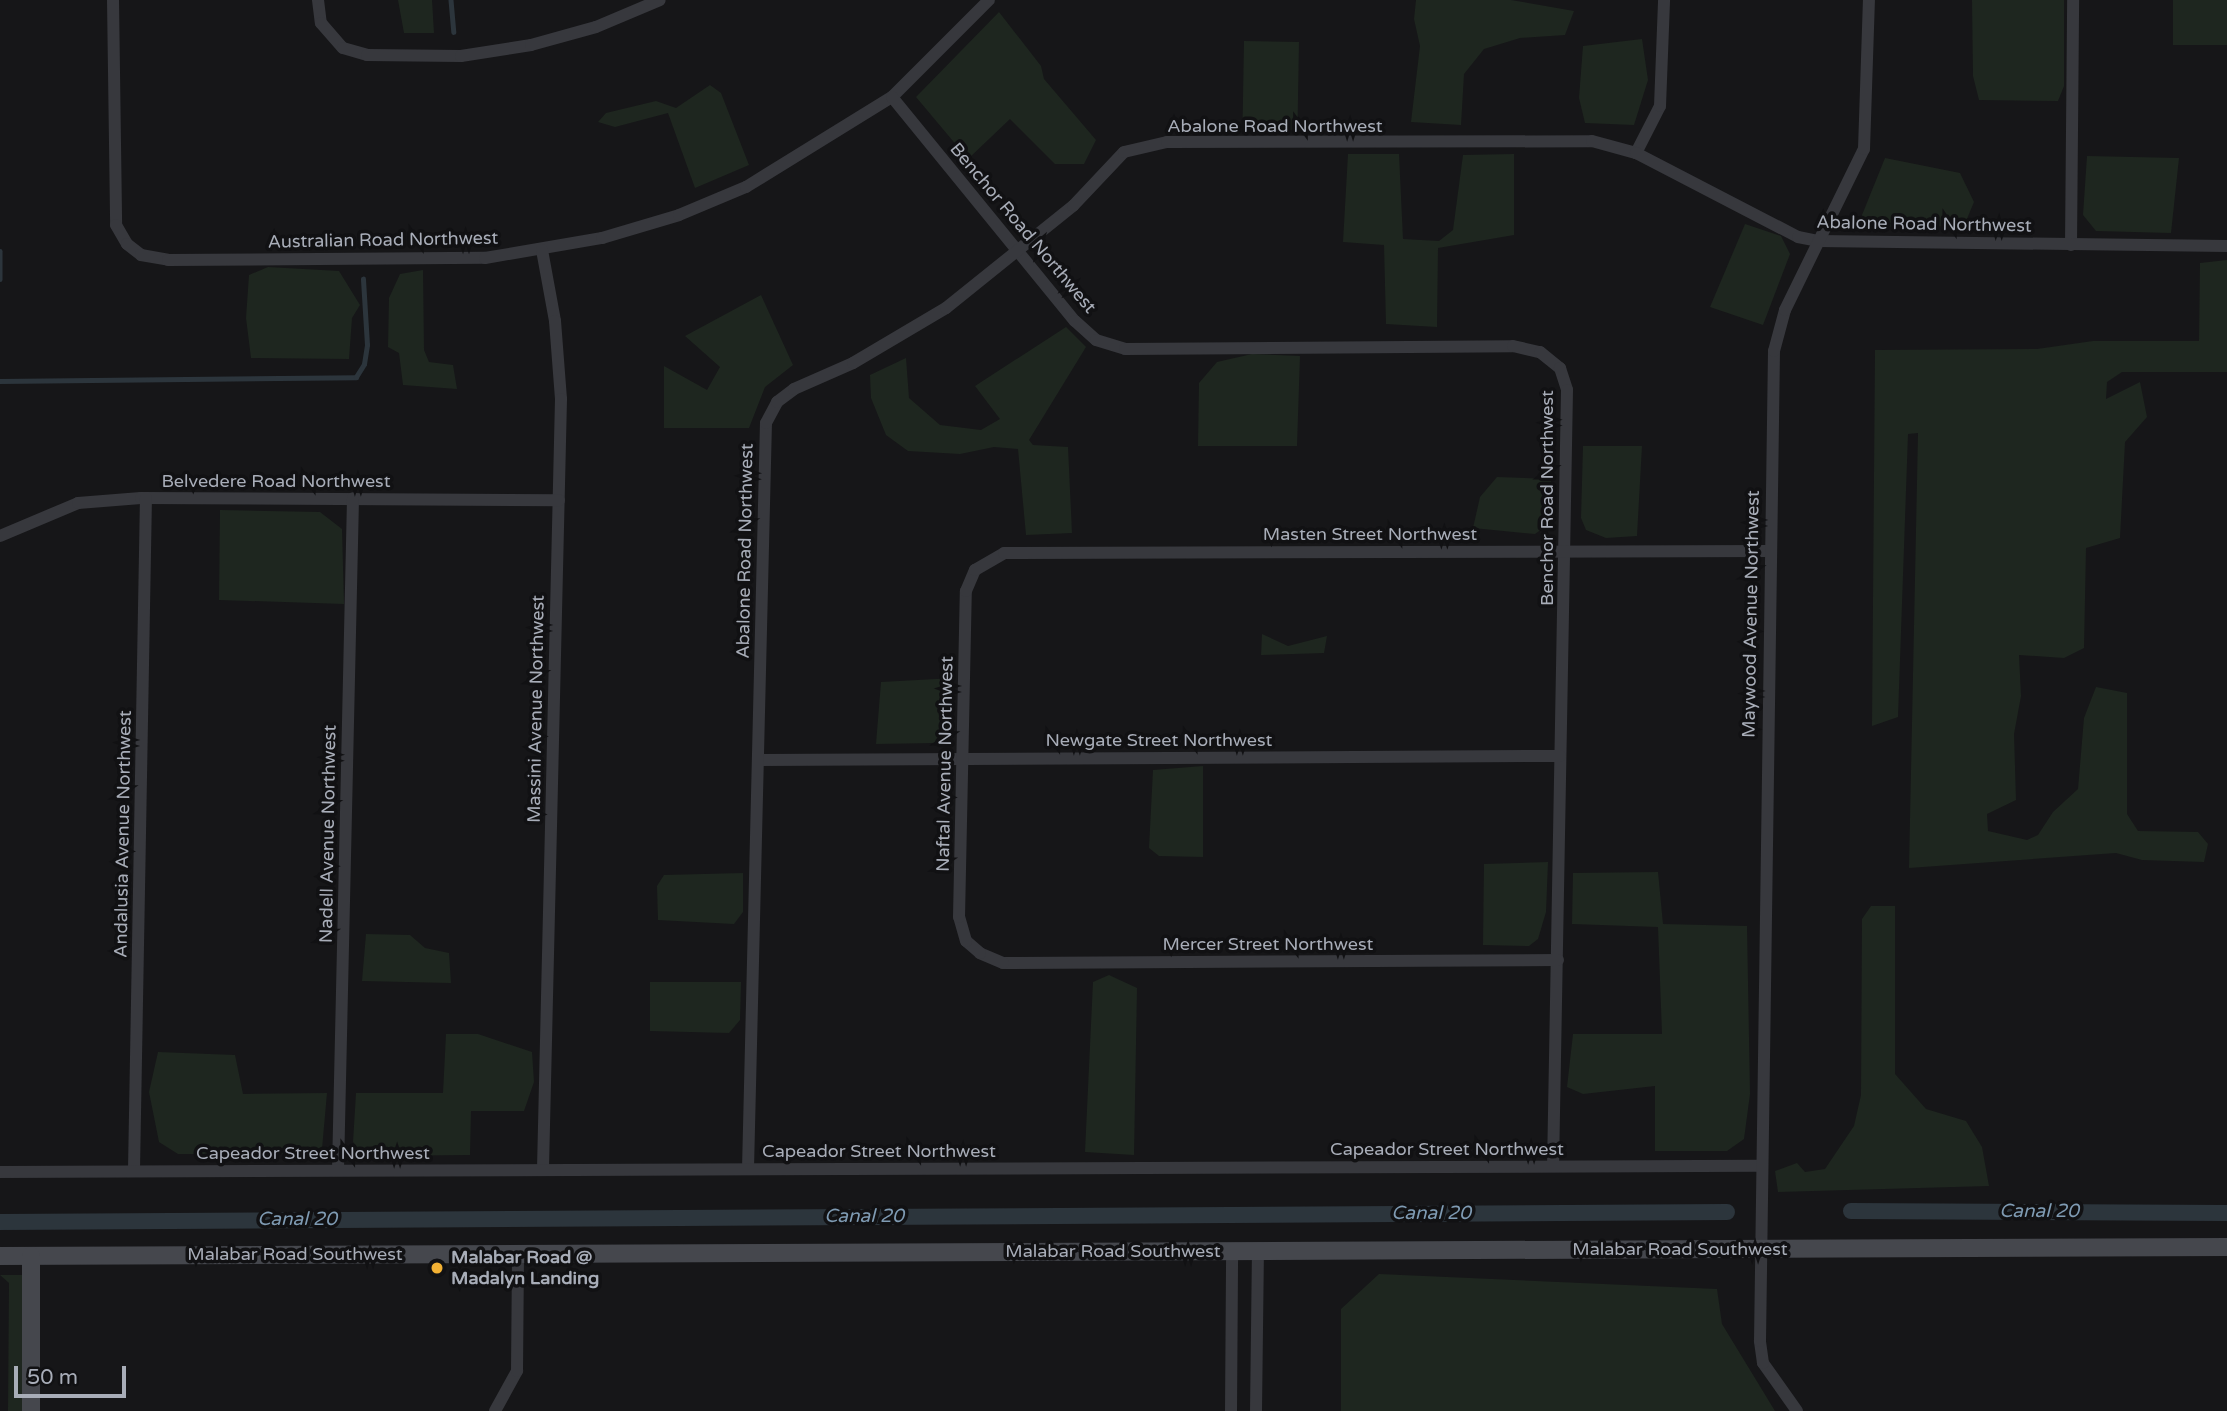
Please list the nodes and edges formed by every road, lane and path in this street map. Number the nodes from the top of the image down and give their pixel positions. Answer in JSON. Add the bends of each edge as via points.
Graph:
{"nodes":[{"id":1,"x":113,"y":0,"type":"edge"},
{"id":2,"x":318,"y":0,"type":"edge"},
{"id":3,"x":660,"y":0,"type":"edge"},
{"id":4,"x":989,"y":0,"type":"edge"},
{"id":5,"x":1664,"y":0,"type":"edge"},
{"id":6,"x":1869,"y":0,"type":"edge"},
{"id":7,"x":2073,"y":0,"type":"edge"},
{"id":8,"x":891,"y":97,"type":"junction"},
{"id":9,"x":1636,"y":153,"type":"junction"},
{"id":10,"x":1818,"y":241,"type":"junction"},
{"id":11,"x":2071,"y":245,"type":"junction"},
{"id":12,"x":2227,"y":246,"type":"edge"},
{"id":13,"x":542,"y":250,"type":"junction"},
{"id":14,"x":1020,"y":251,"type":"junction"},
{"id":15,"x":146,"y":498,"type":"junction"},
{"id":16,"x":354,"y":498,"type":"junction"},
{"id":17,"x":559,"y":500,"type":"junction"},
{"id":18,"x":0,"y":536,"type":"edge"},
{"id":19,"x":1770,"y":551,"type":"junction"},
{"id":20,"x":1564,"y":552,"type":"junction"},
{"id":21,"x":975,"y":570,"type":"joint"},
{"id":22,"x":1560,"y":756,"type":"junction"},
{"id":23,"x":963,"y":758,"type":"junction"},
{"id":24,"x":758,"y":760,"type":"junction"},
{"id":25,"x":979,"y":953,"type":"joint"},
{"id":26,"x":1558,"y":960,"type":"junction"},
{"id":27,"x":1553,"y":1166,"type":"junction"},
{"id":28,"x":1759,"y":1166,"type":"junction"},
{"id":29,"x":748,"y":1169,"type":"junction"},
{"id":30,"x":134,"y":1170,"type":"junction"},
{"id":31,"x":338,"y":1170,"type":"junction"},
{"id":32,"x":543,"y":1170,"type":"junction"},
{"id":33,"x":0,"y":1172,"type":"edge"},
{"id":34,"x":2227,"y":1247,"type":"edge"},
{"id":35,"x":1761,"y":1248,"type":"junction"},
{"id":36,"x":1232,"y":1251,"type":"junction"},
{"id":37,"x":1258,"y":1251,"type":"junction"},
{"id":38,"x":518,"y":1253,"type":"junction"},
{"id":39,"x":0,"y":1255,"type":"edge"},
{"id":40,"x":31,"y":1256,"type":"junction"},
{"id":41,"x":31,"y":1411,"type":"edge"},
{"id":42,"x":495,"y":1411,"type":"edge"},
{"id":43,"x":1231,"y":1411,"type":"edge"},
{"id":44,"x":1256,"y":1411,"type":"edge"},
{"id":45,"x":1797,"y":1411,"type":"edge"}],
"edges":[{"from":1,"to":13,"type":"street","name":"Australian Road Northwest","via":[[112,205],[116,225],[141,255],[168,260],[485,258]]},
{"from":2,"to":3,"type":"street","via":[[321,23],[343,48],[367,55],[461,56],[536,44],[596,27]]},
{"from":4,"to":8,"type":"street","name":"Australian Road Northwest"},
{"from":5,"to":9,"type":"street","via":[[1660,106]]},
{"from":6,"to":10,"type":"street","name":"Maywood Avenue Northwest","via":[[1864,149]]},
{"from":7,"to":11,"type":"street"},
{"from":8,"to":13,"type":"street","name":"Australian Road Northwest","via":[[746,187],[679,215]]},
{"from":8,"to":14,"type":"street","name":"Benchor Road Northwest"},
{"from":9,"to":10,"type":"street","name":"Abalone Road Northwest","via":[[1798,237]]},
{"from":9,"to":14,"type":"street","name":"Abalone Road Northwest","via":[[1592,141],[1145,145],[1124,152],[1077,203]]},
{"from":10,"to":11,"type":"street","name":"Abalone Road Northwest"},
{"from":10,"to":19,"type":"street","name":"Maywood Avenue Northwest","via":[[1785,310],[1774,351]]},
{"from":11,"to":12,"type":"street","name":"Abalone Road Northwest"},
{"from":13,"to":17,"type":"street","name":"Massini Avenue Northwest","via":[[555,321],[561,398]]},
{"from":14,"to":20,"type":"street","name":"Benchor Road Northwest","via":[[1075,321],[1096,340],[1125,349],[1513,346],[1541,352],[1560,368],[1567,390]]},
{"from":14,"to":24,"type":"street","name":"Abalone Road Northwest","via":[[946,308],[853,363],[794,389],[777,402],[766,423]]},
{"from":15,"to":16,"type":"street","name":"Belvedere Road Northwest"},
{"from":15,"to":18,"type":"street","name":"Belvedere Road Northwest","via":[[78,503]]},
{"from":15,"to":30,"type":"street","name":"Andalusia Avenue Northwest"},
{"from":16,"to":17,"type":"street","name":"Belvedere Road Northwest"},
{"from":16,"to":31,"type":"street","name":"Nadell Avenue Northwest"},
{"from":17,"to":32,"type":"street","name":"Massini Avenue Northwest"},
{"from":19,"to":20,"type":"street","name":"Masten Street Northwest"},
{"from":19,"to":28,"type":"street","name":"Maywood Avenue Northwest"},
{"from":20,"to":21,"type":"street","name":"Masten Street Northwest","via":[[1004,553]]},
{"from":20,"to":22,"type":"street","name":"Benchor Road Northwest"},
{"from":21,"to":23,"type":"street","name":"Naftal Avenue Northwest","via":[[967,591]]},
{"from":22,"to":23,"type":"street","name":"Newgate Street Northwest"},
{"from":22,"to":26,"type":"street","name":"Benchor Road Northwest"},
{"from":23,"to":24,"type":"street","name":"Newgate Street Northwest"},
{"from":23,"to":25,"type":"street","name":"Naftal Avenue Northwest","via":[[959,917],[966,941]]},
{"from":24,"to":29,"type":"street","name":"Abalone Road Northwest"},
{"from":25,"to":26,"type":"street","name":"Mercer Street Northwest","via":[[1003,963]]},
{"from":26,"to":27,"type":"street","name":"Benchor Road Northwest"},
{"from":27,"to":28,"type":"street","name":"Capeador Street Northwest"},
{"from":27,"to":29,"type":"street","name":"Capeador Street Northwest"},
{"from":28,"to":35,"type":"street","name":"Maywood Avenue Northwest"},
{"from":29,"to":32,"type":"street","name":"Capeador Street Northwest"},
{"from":30,"to":31,"type":"street","name":"Capeador Street Northwest"},
{"from":30,"to":33,"type":"street","name":"Capeador Street Northwest"},
{"from":31,"to":32,"type":"street","name":"Capeador Street Northwest"},
{"from":34,"to":35,"type":"main road","name":"Malabar Road Southwest"},
{"from":35,"to":37,"type":"main road","name":"Malabar Road Southwest"},
{"from":35,"to":45,"type":"street","name":"Maywood Avenue Northwest","via":[[1763,1363]]},
{"from":36,"to":37,"type":"main road","name":"Malabar Road Southwest"},
{"from":36,"to":38,"type":"main road","name":"Malabar Road Southwest"},
{"from":36,"to":43,"type":"street"},
{"from":37,"to":44,"type":"street"},
{"from":38,"to":40,"type":"main road","name":"Malabar Road Southwest"},
{"from":38,"to":42,"type":"street","via":[[517,1371]]},
{"from":39,"to":40,"type":"main road","name":"Malabar Road Southwest"},
{"from":40,"to":41,"type":"main road"}]}
